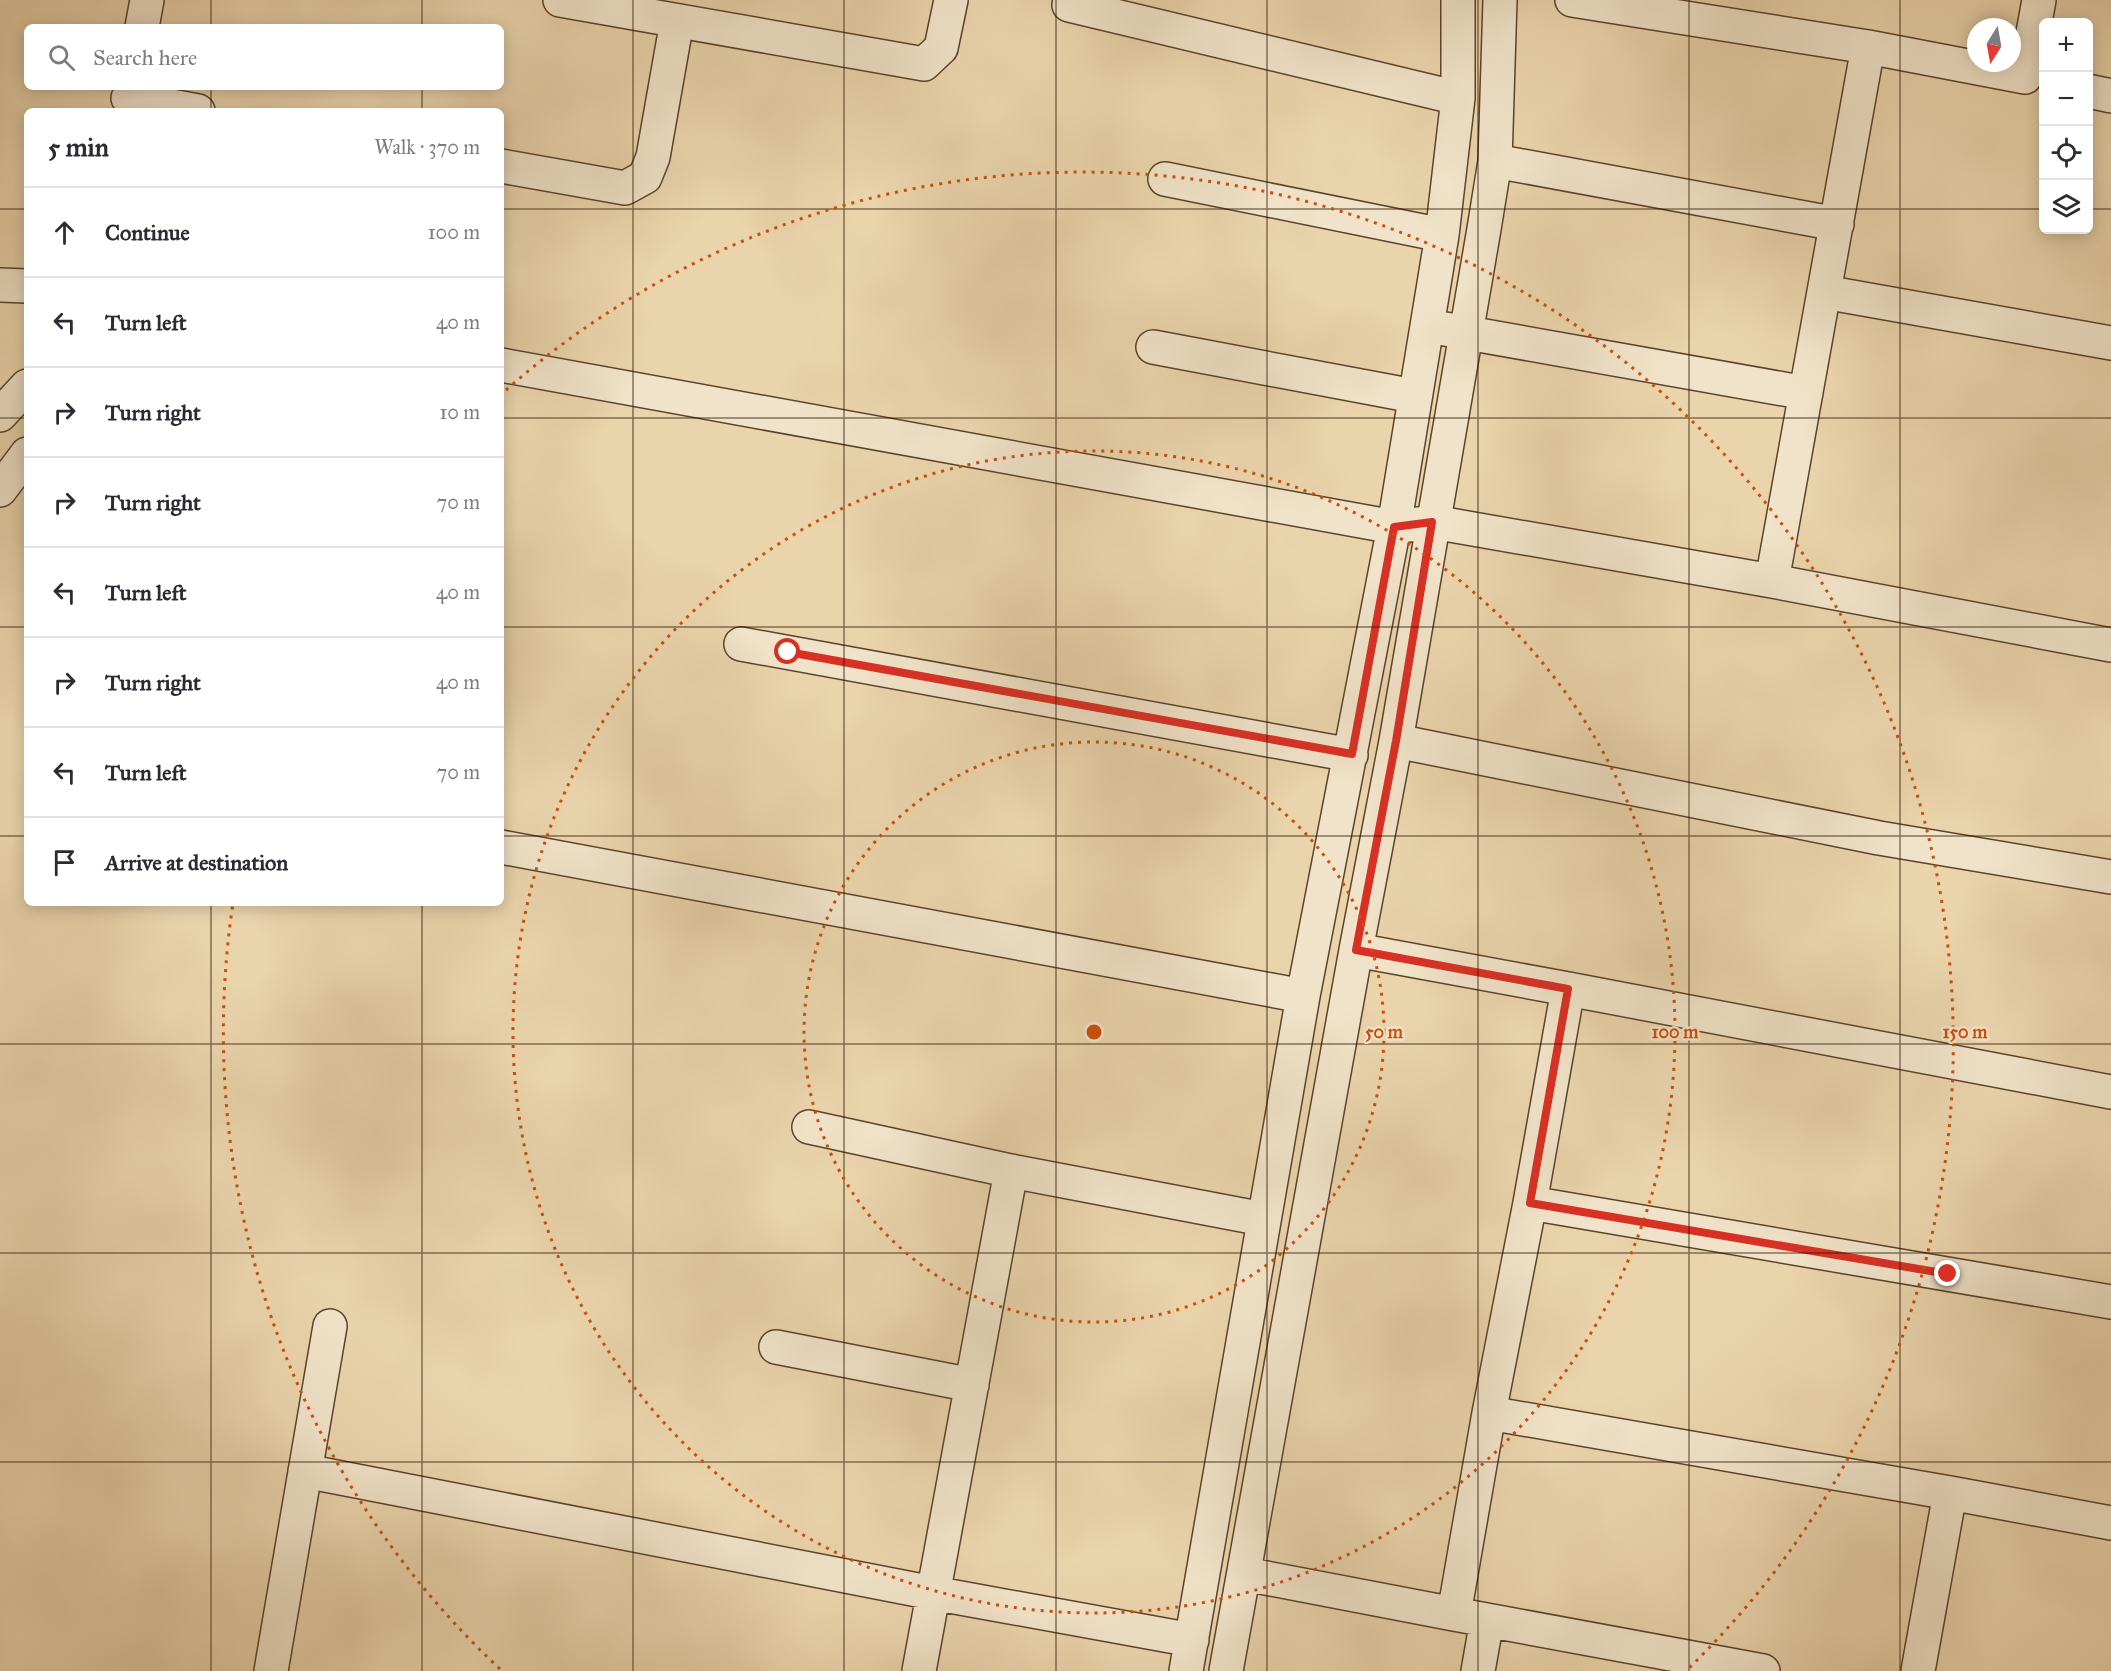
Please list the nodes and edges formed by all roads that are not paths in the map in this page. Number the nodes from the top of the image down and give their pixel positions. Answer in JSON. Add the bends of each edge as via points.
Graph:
{"nodes":[{"id":1,"x":147,"y":0,"type":"edge"},
{"id":2,"x":560,"y":0,"type":"edge"},
{"id":3,"x":951,"y":0,"type":"edge"},
{"id":4,"x":1458,"y":0,"type":"edge"},
{"id":5,"x":1500,"y":0,"type":"edge"},
{"id":6,"x":1572,"y":0,"type":"edge"},
{"id":7,"x":2038,"y":0,"type":"edge"},
{"id":8,"x":1069,"y":4,"type":"dead end"},
{"id":9,"x":678,"y":21,"type":"junction"},
{"id":10,"x":143,"y":24,"type":"edge"},
{"id":11,"x":1869,"y":46,"type":"junction"},
{"id":12,"x":2034,"y":79,"type":"edge"},
{"id":13,"x":2093,"y":92,"type":"edge"},
{"id":14,"x":2111,"y":96,"type":"edge"},
{"id":15,"x":1458,"y":98,"type":"junction"},
{"id":16,"x":128,"y":99,"type":"edge"},
{"id":17,"x":180,"y":108,"type":"edge"},
{"id":18,"x":1495,"y":161,"type":"junction"},
{"id":19,"x":504,"y":167,"type":"edge"},
{"id":20,"x":1165,"y":179,"type":"dead end"},
{"id":21,"x":1837,"y":224,"type":"junction"},
{"id":22,"x":1442,"y":234,"type":"junction"},
{"id":23,"x":0,"y":285,"type":"edge"},
{"id":24,"x":24,"y":286,"type":"edge"},
{"id":25,"x":1824,"y":292,"type":"junction"},
{"id":26,"x":1425,"y":326,"type":"junction"},
{"id":27,"x":1466,"y":332,"type":"junction"},
{"id":28,"x":2111,"y":343,"type":"edge"},
{"id":29,"x":1153,"y":347,"type":"dead end"},
{"id":30,"x":504,"y":366,"type":"edge"},
{"id":31,"x":24,"y":389,"type":"edge"},
{"id":32,"x":1806,"y":393,"type":"junction"},
{"id":33,"x":1414,"y":396,"type":"junction"},
{"id":34,"x":0,"y":415,"type":"edge"},
{"id":35,"x":24,"y":458,"type":"edge"},
{"id":36,"x":0,"y":490,"type":"edge"},
{"id":37,"x":1432,"y":522,"type":"junction"},
{"id":38,"x":1394,"y":527,"type":"junction"},
{"id":39,"x":1772,"y":581,"type":"junction"},
{"id":40,"x":741,"y":644,"type":"dead end"},
{"id":41,"x":2111,"y":645,"type":"edge"},
{"id":42,"x":1396,"y":741,"type":"junction"},
{"id":43,"x":1352,"y":754,"type":"junction"},
{"id":44,"x":504,"y":848,"type":"edge"},
{"id":45,"x":2111,"y":877,"type":"edge"},
{"id":46,"x":1356,"y":950,"type":"junction"},
{"id":47,"x":1568,"y":989,"type":"junction"},
{"id":48,"x":1304,"y":996,"type":"junction"},
{"id":49,"x":2111,"y":1092,"type":"edge"},
{"id":50,"x":809,"y":1127,"type":"dead end"},
{"id":51,"x":1011,"y":1171,"type":"junction"},
{"id":52,"x":1530,"y":1203,"type":"junction"},
{"id":53,"x":1263,"y":1219,"type":"junction"},
{"id":54,"x":2111,"y":1302,"type":"edge"},
{"id":55,"x":330,"y":1326,"type":"dead end"},
{"id":56,"x":776,"y":1347,"type":"dead end"},
{"id":57,"x":972,"y":1385,"type":"junction"},
{"id":58,"x":1489,"y":1413,"type":"junction"},
{"id":59,"x":305,"y":1470,"type":"junction"},
{"id":60,"x":1950,"y":1493,"type":"junction"},
{"id":61,"x":2111,"y":1523,"type":"edge"},
{"id":62,"x":1245,"y":1574,"type":"junction"},
{"id":63,"x":933,"y":1593,"type":"junction"},
{"id":64,"x":1200,"y":1598,"type":"junction"},
{"id":65,"x":1239,"y":1606,"type":"junction"},
{"id":66,"x":1454,"y":1614,"type":"junction"},
{"id":67,"x":1487,"y":1620,"type":"junction"},
{"id":68,"x":1192,"y":1640,"type":"junction"},
{"id":69,"x":271,"y":1671,"type":"edge"},
{"id":70,"x":919,"y":1671,"type":"edge"},
{"id":71,"x":1186,"y":1671,"type":"edge"},
{"id":72,"x":1226,"y":1671,"type":"edge"},
{"id":73,"x":1478,"y":1671,"type":"edge"},
{"id":74,"x":1763,"y":1671,"type":"edge"},
{"id":75,"x":1918,"y":1671,"type":"edge"}],
"edges":[{"from":1,"to":10,"type":"street"},
{"from":2,"to":9,"type":"street"},
{"from":3,"to":9,"type":"street","via":[[940,48],[924,64]]},
{"from":4,"to":15,"type":"street"},
{"from":5,"to":18,"type":"street"},
{"from":6,"to":11,"type":"street"},
{"from":7,"to":12,"type":"street"},
{"from":8,"to":15,"type":"street"},
{"from":9,"to":19,"type":"street","via":[[653,157],[645,177],[625,188]]},
{"from":11,"to":12,"type":"street"},
{"from":11,"to":21,"type":"street"},
{"from":13,"to":14,"type":"street"},
{"from":15,"to":22,"type":"street"},
{"from":16,"to":17,"type":"street"},
{"from":18,"to":21,"type":"street"},
{"from":18,"to":27,"type":"street"},
{"from":20,"to":22,"type":"street"},
{"from":21,"to":25,"type":"street"},
{"from":22,"to":26,"type":"street"},
{"from":23,"to":24,"type":"street"},
{"from":25,"to":28,"type":"street"},
{"from":25,"to":32,"type":"street"},
{"from":26,"to":27,"type":"street"},
{"from":26,"to":33,"type":"street"},
{"from":27,"to":32,"type":"street"},
{"from":27,"to":37,"type":"street"},
{"from":29,"to":33,"type":"street"},
{"from":30,"to":38,"type":"street"},
{"from":31,"to":34,"type":"street"},
{"from":32,"to":39,"type":"street"},
{"from":33,"to":38,"type":"street"},
{"from":35,"to":36,"type":"street"},
{"from":37,"to":38,"type":"street"},
{"from":37,"to":39,"type":"street"},
{"from":37,"to":42,"type":"street"},
{"from":38,"to":43,"type":"street"},
{"from":39,"to":41,"type":"street"},
{"from":40,"to":43,"type":"street"},
{"from":42,"to":45,"type":"street","via":[[1867,836]]},
{"from":42,"to":46,"type":"street"},
{"from":43,"to":48,"type":"street"},
{"from":44,"to":48,"type":"street"},
{"from":46,"to":47,"type":"street"},
{"from":46,"to":62,"type":"street"},
{"from":47,"to":49,"type":"street"},
{"from":47,"to":52,"type":"street"},
{"from":48,"to":53,"type":"street"},
{"from":50,"to":51,"type":"street"},
{"from":51,"to":53,"type":"street"},
{"from":51,"to":57,"type":"street"},
{"from":52,"to":54,"type":"street"},
{"from":52,"to":58,"type":"street"},
{"from":53,"to":64,"type":"street"},
{"from":55,"to":59,"type":"street"},
{"from":56,"to":57,"type":"street"},
{"from":57,"to":63,"type":"street"},
{"from":58,"to":60,"type":"street"},
{"from":58,"to":66,"type":"street"},
{"from":59,"to":63,"type":"street"},
{"from":59,"to":69,"type":"street"},
{"from":60,"to":61,"type":"street"},
{"from":60,"to":75,"type":"street"},
{"from":62,"to":65,"type":"street"},
{"from":62,"to":66,"type":"street"},
{"from":63,"to":68,"type":"street"},
{"from":63,"to":70,"type":"street"},
{"from":64,"to":65,"type":"street"},
{"from":64,"to":68,"type":"street"},
{"from":65,"to":72,"type":"street"},
{"from":66,"to":67,"type":"street"},
{"from":67,"to":73,"type":"street"},
{"from":67,"to":74,"type":"street"},
{"from":68,"to":71,"type":"street"}]}
